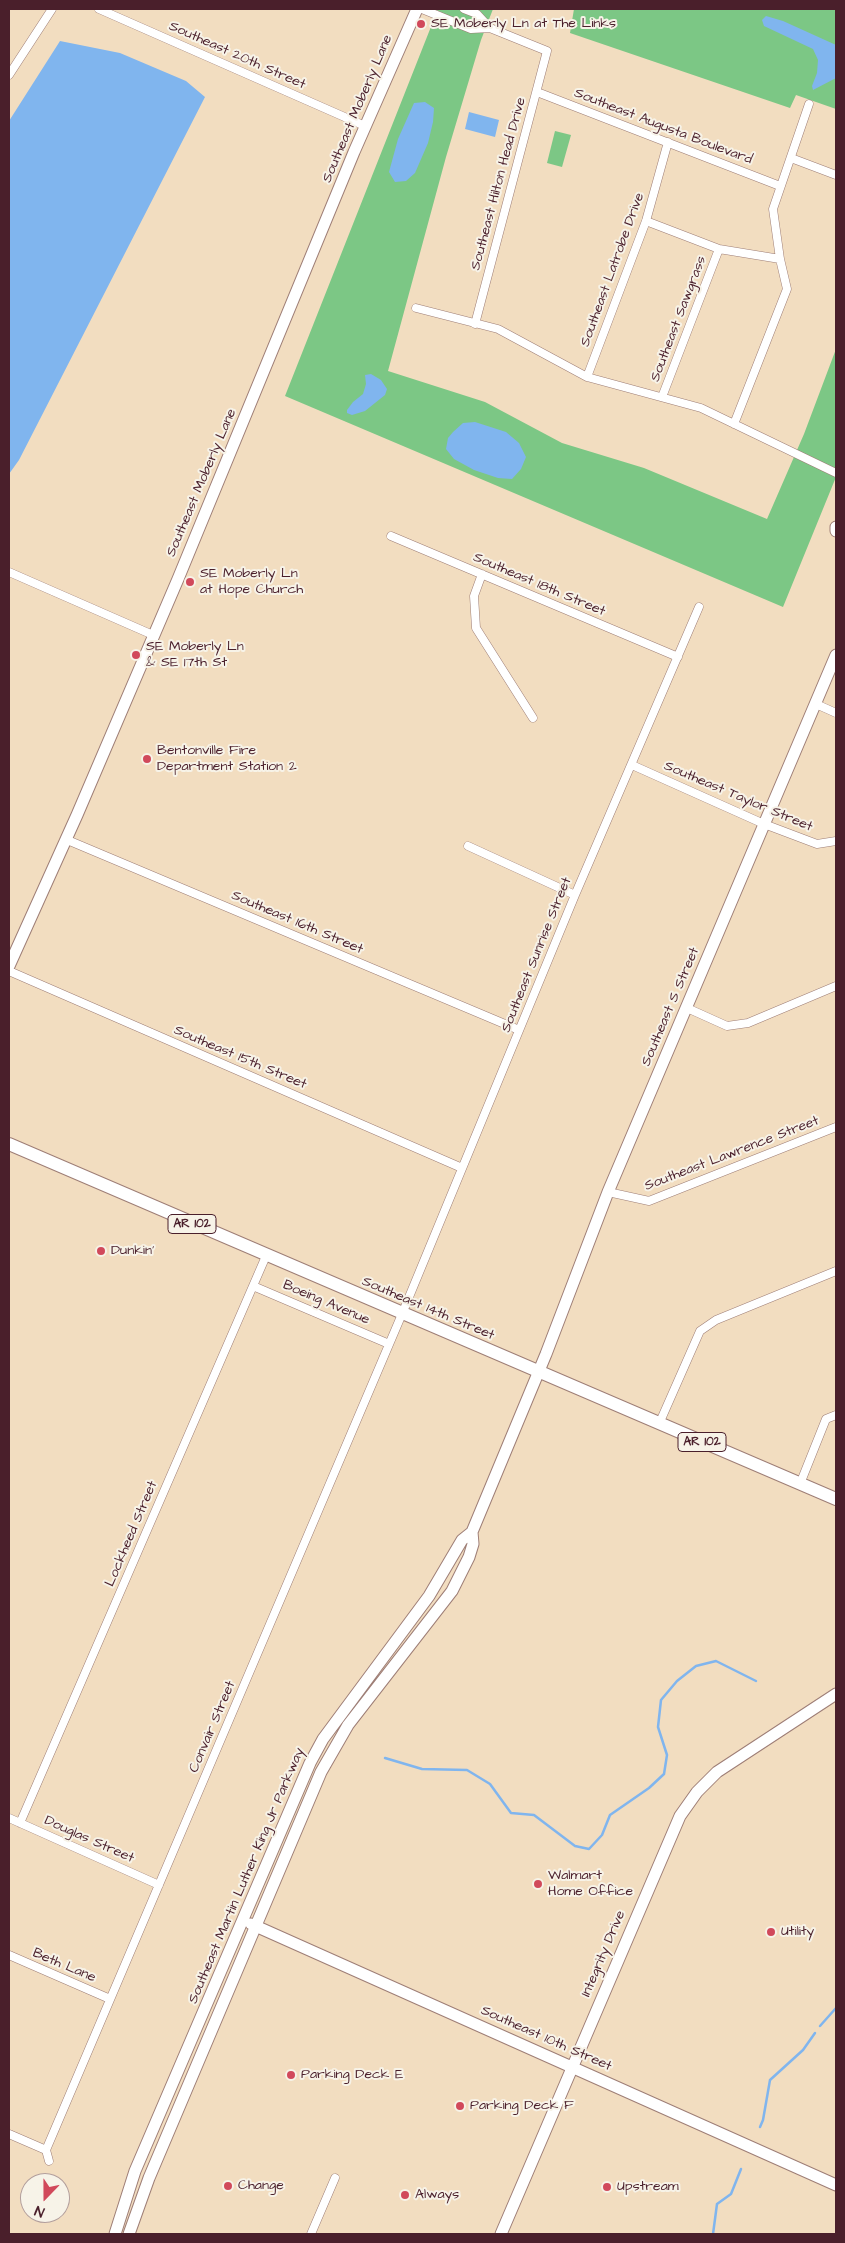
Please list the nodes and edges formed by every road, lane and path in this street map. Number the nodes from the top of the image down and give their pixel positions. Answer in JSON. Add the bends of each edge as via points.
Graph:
{"nodes":[{"id":1,"x":52,"y":9,"type":"edge"},
{"id":2,"x":99,"y":9,"type":"edge"},
{"id":3,"x":417,"y":9,"type":"edge"},
{"id":4,"x":422,"y":9,"type":"edge"},
{"id":5,"x":464,"y":9,"type":"edge"},
{"id":6,"x":490,"y":28,"type":"junction"},
{"id":7,"x":9,"y":75,"type":"edge"},
{"id":8,"x":537,"y":92,"type":"junction"},
{"id":9,"x":809,"y":104,"type":"dead end"},
{"id":10,"x":366,"y":126,"type":"junction"},
{"id":11,"x":668,"y":142,"type":"junction"},
{"id":12,"x":791,"y":158,"type":"junction"},
{"id":13,"x":836,"y":175,"type":"edge"},
{"id":14,"x":780,"y":186,"type":"junction"},
{"id":15,"x":646,"y":221,"type":"junction"},
{"id":16,"x":719,"y":250,"type":"junction"},
{"id":17,"x":780,"y":259,"type":"junction"},
{"id":18,"x":416,"y":308,"type":"dead end"},
{"id":19,"x":475,"y":324,"type":"junction"},
{"id":20,"x":587,"y":378,"type":"junction"},
{"id":21,"x":662,"y":397,"type":"junction"},
{"id":22,"x":734,"y":424,"type":"junction"},
{"id":23,"x":836,"y":473,"type":"edge"},
{"id":24,"x":836,"y":527,"type":"edge"},
{"id":25,"x":836,"y":531,"type":"edge"},
{"id":26,"x":391,"y":536,"type":"dead end"},
{"id":27,"x":9,"y":572,"type":"edge"},
{"id":28,"x":482,"y":574,"type":"junction"},
{"id":29,"x":700,"y":607,"type":"dead end"},
{"id":30,"x":153,"y":635,"type":"junction"},
{"id":31,"x":836,"y":655,"type":"edge"},
{"id":32,"x":678,"y":657,"type":"junction"},
{"id":33,"x":816,"y":704,"type":"junction"},
{"id":34,"x":836,"y":713,"type":"edge"},
{"id":35,"x":533,"y":718,"type":"dead end"},
{"id":36,"x":632,"y":765,"type":"junction"},
{"id":37,"x":764,"y":824,"type":"junction"},
{"id":38,"x":65,"y":839,"type":"junction"},
{"id":39,"x":836,"y":841,"type":"edge"},
{"id":40,"x":468,"y":846,"type":"dead end"},
{"id":41,"x":575,"y":895,"type":"junction"},
{"id":42,"x":9,"y":966,"type":"edge"},
{"id":43,"x":9,"y":971,"type":"edge"},
{"id":44,"x":836,"y":986,"type":"edge"},
{"id":45,"x":686,"y":1008,"type":"junction"},
{"id":46,"x":520,"y":1030,"type":"junction"},
{"id":47,"x":836,"y":1128,"type":"edge"},
{"id":48,"x":9,"y":1144,"type":"edge"},
{"id":49,"x":462,"y":1168,"type":"junction"},
{"id":50,"x":608,"y":1192,"type":"junction"},
{"id":51,"x":266,"y":1256,"type":"junction"},
{"id":52,"x":836,"y":1271,"type":"edge"},
{"id":53,"x":253,"y":1286,"type":"junction"},
{"id":54,"x":402,"y":1314,"type":"junction"},
{"id":55,"x":389,"y":1344,"type":"junction"},
{"id":56,"x":538,"y":1372,"type":"junction"},
{"id":57,"x":836,"y":1415,"type":"edge"},
{"id":58,"x":659,"y":1424,"type":"junction"},
{"id":59,"x":800,"y":1484,"type":"junction"},
{"id":60,"x":836,"y":1500,"type":"edge"},
{"id":61,"x":472,"y":1532,"type":"junction"},
{"id":62,"x":836,"y":1694,"type":"edge"},
{"id":63,"x":9,"y":1818,"type":"edge"},
{"id":64,"x":20,"y":1823,"type":"junction"},
{"id":65,"x":159,"y":1885,"type":"junction"},
{"id":66,"x":243,"y":1921,"type":"junction"},
{"id":67,"x":256,"y":1927,"type":"junction"},
{"id":68,"x":9,"y":1956,"type":"edge"},
{"id":69,"x":110,"y":1999,"type":"junction"},
{"id":70,"x":572,"y":2067,"type":"junction"},
{"id":71,"x":9,"y":2134,"type":"edge"},
{"id":72,"x":46,"y":2150,"type":"junction"},
{"id":73,"x":48,"y":2161,"type":"dead end"},
{"id":74,"x":335,"y":2178,"type":"dead end"},
{"id":75,"x":836,"y":2185,"type":"edge"},
{"id":76,"x":115,"y":2234,"type":"edge"},
{"id":77,"x":130,"y":2234,"type":"edge"},
{"id":78,"x":311,"y":2234,"type":"edge"},
{"id":79,"x":501,"y":2234,"type":"edge"}],
"edges":[{"from":1,"to":7,"type":"street"},
{"from":2,"to":10,"type":"street","name":"Southeast 20th Street"},
{"from":3,"to":10,"type":"street","name":"Southeast Moberly Lane"},
{"from":4,"to":6,"type":"street","via":[[471,29]]},
{"from":5,"to":6,"type":"street","via":[[477,14]]},
{"from":6,"to":8,"type":"street","name":"Southeast Hilton Head Drive","via":[[548,51]]},
{"from":8,"to":11,"type":"street","name":"Southeast Augusta Boulevard"},
{"from":8,"to":19,"type":"street","name":"Southeast Hilton Head Drive"},
{"from":9,"to":12,"type":"street"},
{"from":10,"to":30,"type":"street","name":"Southeast Moberly Lane"},
{"from":11,"to":14,"type":"street","name":"Southeast Augusta Boulevard"},
{"from":11,"to":15,"type":"street","name":"Southeast Latrobe Drive"},
{"from":12,"to":13,"type":"street"},
{"from":12,"to":14,"type":"street"},
{"from":14,"to":17,"type":"street","via":[[772,216]]},
{"from":15,"to":16,"type":"street"},
{"from":15,"to":20,"type":"street","name":"Southeast Latrobe Drive"},
{"from":16,"to":17,"type":"street"},
{"from":16,"to":21,"type":"street","name":"Southeast Sawgrass"},
{"from":17,"to":22,"type":"street","via":[[787,289]]},
{"from":18,"to":19,"type":"street"},
{"from":19,"to":20,"type":"street","via":[[498,329]]},
{"from":20,"to":21,"type":"street"},
{"from":21,"to":22,"type":"street","via":[[701,408]]},
{"from":22,"to":23,"type":"street"},
{"from":24,"to":25,"type":"street"},
{"from":26,"to":28,"type":"street","name":"Southeast 18th Street"},
{"from":27,"to":30,"type":"street"},
{"from":28,"to":32,"type":"street","name":"Southeast 18th Street"},
{"from":28,"to":35,"type":"street","via":[[474,596],[476,628]]},
{"from":29,"to":32,"type":"street","name":"Southeast Sunrise Street"},
{"from":30,"to":38,"type":"street","name":"Southeast Moberly Lane"},
{"from":31,"to":33,"type":"street","name":"Southeast S Street"},
{"from":32,"to":36,"type":"street","name":"Southeast Sunrise Street"},
{"from":33,"to":34,"type":"street"},
{"from":33,"to":37,"type":"street","name":"Southeast S Street"},
{"from":36,"to":37,"type":"street","name":"Southeast Taylor Street"},
{"from":36,"to":41,"type":"street","name":"Southeast Sunrise Street"},
{"from":37,"to":39,"type":"street","name":"Southeast Taylor Street","via":[[817,844]]},
{"from":37,"to":45,"type":"street","name":"Southeast S Street"},
{"from":38,"to":42,"type":"street","name":"Southeast Moberly Lane"},
{"from":38,"to":46,"type":"street","name":"Southeast 16th Street"},
{"from":40,"to":41,"type":"street"},
{"from":41,"to":46,"type":"street","name":"Southeast Sunrise Street"},
{"from":43,"to":49,"type":"street","name":"Southeast 15th Street"},
{"from":44,"to":45,"type":"street","via":[[748,1023],[727,1026]]},
{"from":45,"to":50,"type":"street","name":"Southeast S Street"},
{"from":46,"to":49,"type":"street","name":"Southeast Sunrise Street"},
{"from":47,"to":50,"type":"street","name":"Southeast Lawrence Street","via":[[649,1201]]},
{"from":48,"to":51,"type":"main road","name":"Southeast 14th Street","number":"AR 102"},
{"from":49,"to":54,"type":"street","name":"Southeast Sunrise Street"},
{"from":50,"to":56,"type":"street","name":"Southeast S Street"},
{"from":51,"to":53,"type":"street","name":"Lockheed Street"},
{"from":51,"to":54,"type":"main road","name":"Southeast 14th Street","number":"AR 102"},
{"from":52,"to":58,"type":"street","via":[[716,1320],[700,1331]]},
{"from":53,"to":55,"type":"street","name":"Boeing Avenue"},
{"from":53,"to":64,"type":"street","name":"Lockheed Street"},
{"from":54,"to":55,"type":"street","name":"Convair Street"},
{"from":54,"to":56,"type":"main road","name":"Southeast 14th Street","number":"AR 102"},
{"from":55,"to":65,"type":"street","name":"Convair Street"},
{"from":56,"to":58,"type":"main road","name":"Southeast 14th Street","number":"AR 102"},
{"from":56,"to":61,"type":"street","name":"Southeast Martin Luther King Jr Parkway"},
{"from":57,"to":59,"type":"street","via":[[826,1419]]},
{"from":58,"to":59,"type":"main road","name":"Southeast 14th Street","number":"AR 102"},
{"from":59,"to":60,"type":"main road","name":"Southeast 14th Street","number":"AR 102"},
{"from":61,"to":66,"type":"street","name":"Southeast Martin Luther King Jr Parkway","via":[[462,1540],[429,1596],[323,1739]]},
{"from":61,"to":67,"type":"street","name":"Southeast Martin Luther King Jr Parkway","via":[[469,1557],[452,1591],[348,1726],[321,1772]]},
{"from":62,"to":70,"type":"street","name":"Integrity Drive","via":[[718,1772],[697,1792],[680,1816]]},
{"from":63,"to":64,"type":"street","name":"Douglas Street"},
{"from":64,"to":65,"type":"street","name":"Douglas Street"},
{"from":65,"to":69,"type":"street","name":"Convair Street"},
{"from":66,"to":67,"type":"street","name":"Southeast 10th Street"},
{"from":66,"to":76,"type":"street","name":"Southeast Martin Luther King Jr Parkway","via":[[135,2171]]},
{"from":67,"to":70,"type":"street","name":"Southeast 10th Street"},
{"from":67,"to":77,"type":"street","name":"Southeast Martin Luther King Jr Parkway","via":[[149,2178]]},
{"from":68,"to":69,"type":"street","name":"Beth Lane"},
{"from":69,"to":72,"type":"street","name":"Convair Street"},
{"from":70,"to":75,"type":"street","name":"Southeast 10th Street"},
{"from":70,"to":79,"type":"street","name":"Integrity Drive"},
{"from":71,"to":72,"type":"street"},
{"from":72,"to":73,"type":"street"},
{"from":74,"to":78,"type":"street"}]}
